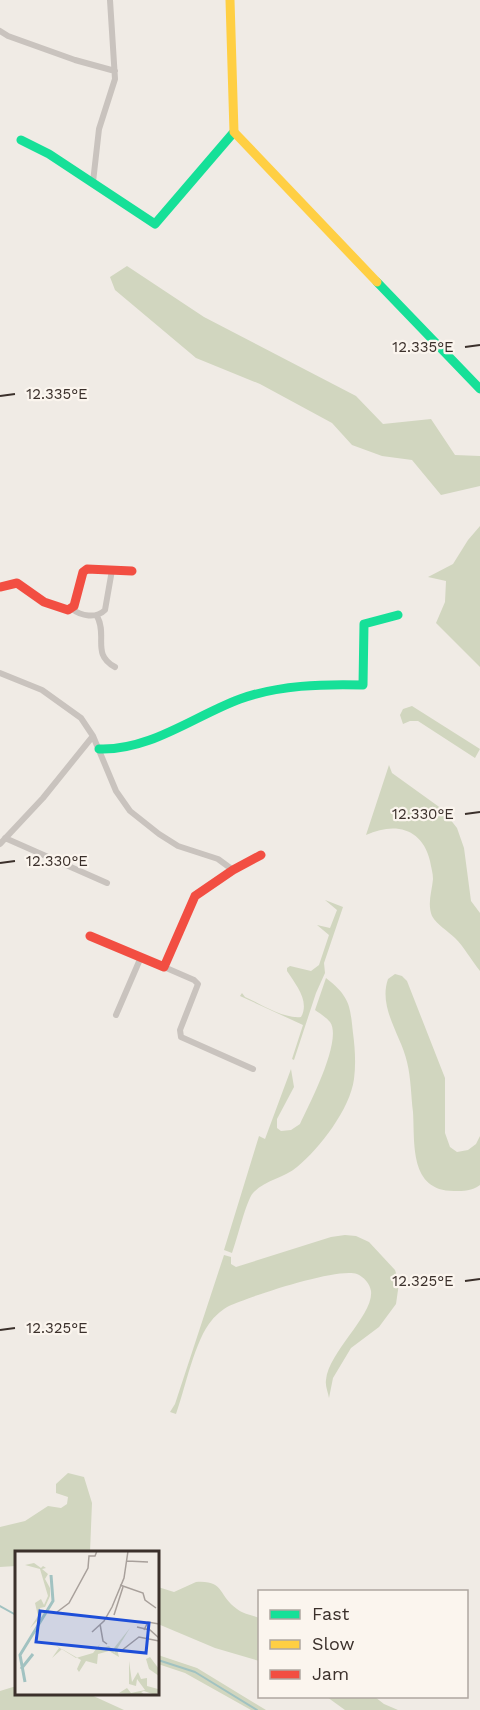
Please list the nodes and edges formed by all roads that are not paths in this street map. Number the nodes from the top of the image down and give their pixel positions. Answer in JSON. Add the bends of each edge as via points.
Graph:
{"nodes":[{"id":1,"x":110,"y":0,"type":"edge"},
{"id":2,"x":230,"y":0,"type":"edge"},
{"id":3,"x":0,"y":31,"type":"edge"},
{"id":4,"x":115,"y":71,"type":"junction"},
{"id":5,"x":234,"y":132,"type":"junction"},
{"id":6,"x":21,"y":140,"type":"dead end"},
{"id":7,"x":93,"y":182,"type":"junction"},
{"id":8,"x":480,"y":389,"type":"edge"},
{"id":9,"x":112,"y":570,"type":"junction"},
{"id":10,"x":132,"y":571,"type":"dead end"},
{"id":11,"x":0,"y":587,"type":"edge"},
{"id":12,"x":72,"y":609,"type":"junction"},
{"id":13,"x":398,"y":615,"type":"dead end"},
{"id":14,"x":97,"y":616,"type":"junction"},
{"id":15,"x":115,"y":667,"type":"dead end"},
{"id":16,"x":0,"y":673,"type":"edge"},
{"id":17,"x":93,"y":736,"type":"junction"},
{"id":18,"x":99,"y":748,"type":"junction"},
{"id":19,"x":6,"y":838,"type":"junction"},
{"id":20,"x":0,"y":844,"type":"edge"},
{"id":21,"x":261,"y":855,"type":"dead end"},
{"id":22,"x":233,"y":870,"type":"junction"},
{"id":23,"x":107,"y":883,"type":"dead end"},
{"id":24,"x":90,"y":936,"type":"dead end"},
{"id":25,"x":141,"y":957,"type":"junction"},
{"id":26,"x":164,"y":967,"type":"junction"},
{"id":27,"x":116,"y":1015,"type":"dead end"},
{"id":28,"x":253,"y":1069,"type":"dead end"}],
"edges":[{"from":1,"to":4,"type":"street"},
{"from":2,"to":5,"type":"street"},
{"from":3,"to":4,"type":"street"},
{"from":4,"to":7,"type":"street","via":[[99,129]]},
{"from":5,"to":7,"type":"street","via":[[155,224]]},
{"from":5,"to":8,"type":"street"},
{"from":6,"to":7,"type":"street"},
{"from":9,"to":10,"type":"street"},
{"from":9,"to":12,"type":"street","via":[[92,568],[83,572]]},
{"from":9,"to":14,"type":"street","via":[[105,610]]},
{"from":11,"to":12,"type":"street","via":[[20,584],[45,603]]},
{"from":12,"to":14,"type":"street"},
{"from":13,"to":18,"type":"street","via":[[364,624],[363,686],[323,684],[260,694],[140,743],[113,751]]},
{"from":14,"to":15,"type":"street","via":[[100,652]]},
{"from":16,"to":17,"type":"street","via":[[48,693],[79,716]]},
{"from":17,"to":18,"type":"street"},
{"from":17,"to":19,"type":"street"},
{"from":18,"to":22,"type":"street","via":[[127,808],[168,840],[218,859]]},
{"from":19,"to":20,"type":"street"},
{"from":19,"to":23,"type":"street"},
{"from":21,"to":22,"type":"street"},
{"from":22,"to":26,"type":"street","via":[[193,898]]},
{"from":24,"to":25,"type":"street"},
{"from":25,"to":26,"type":"street"},
{"from":25,"to":27,"type":"street"},
{"from":26,"to":28,"type":"street","via":[[198,984],[180,1030],[181,1037]]}]}
